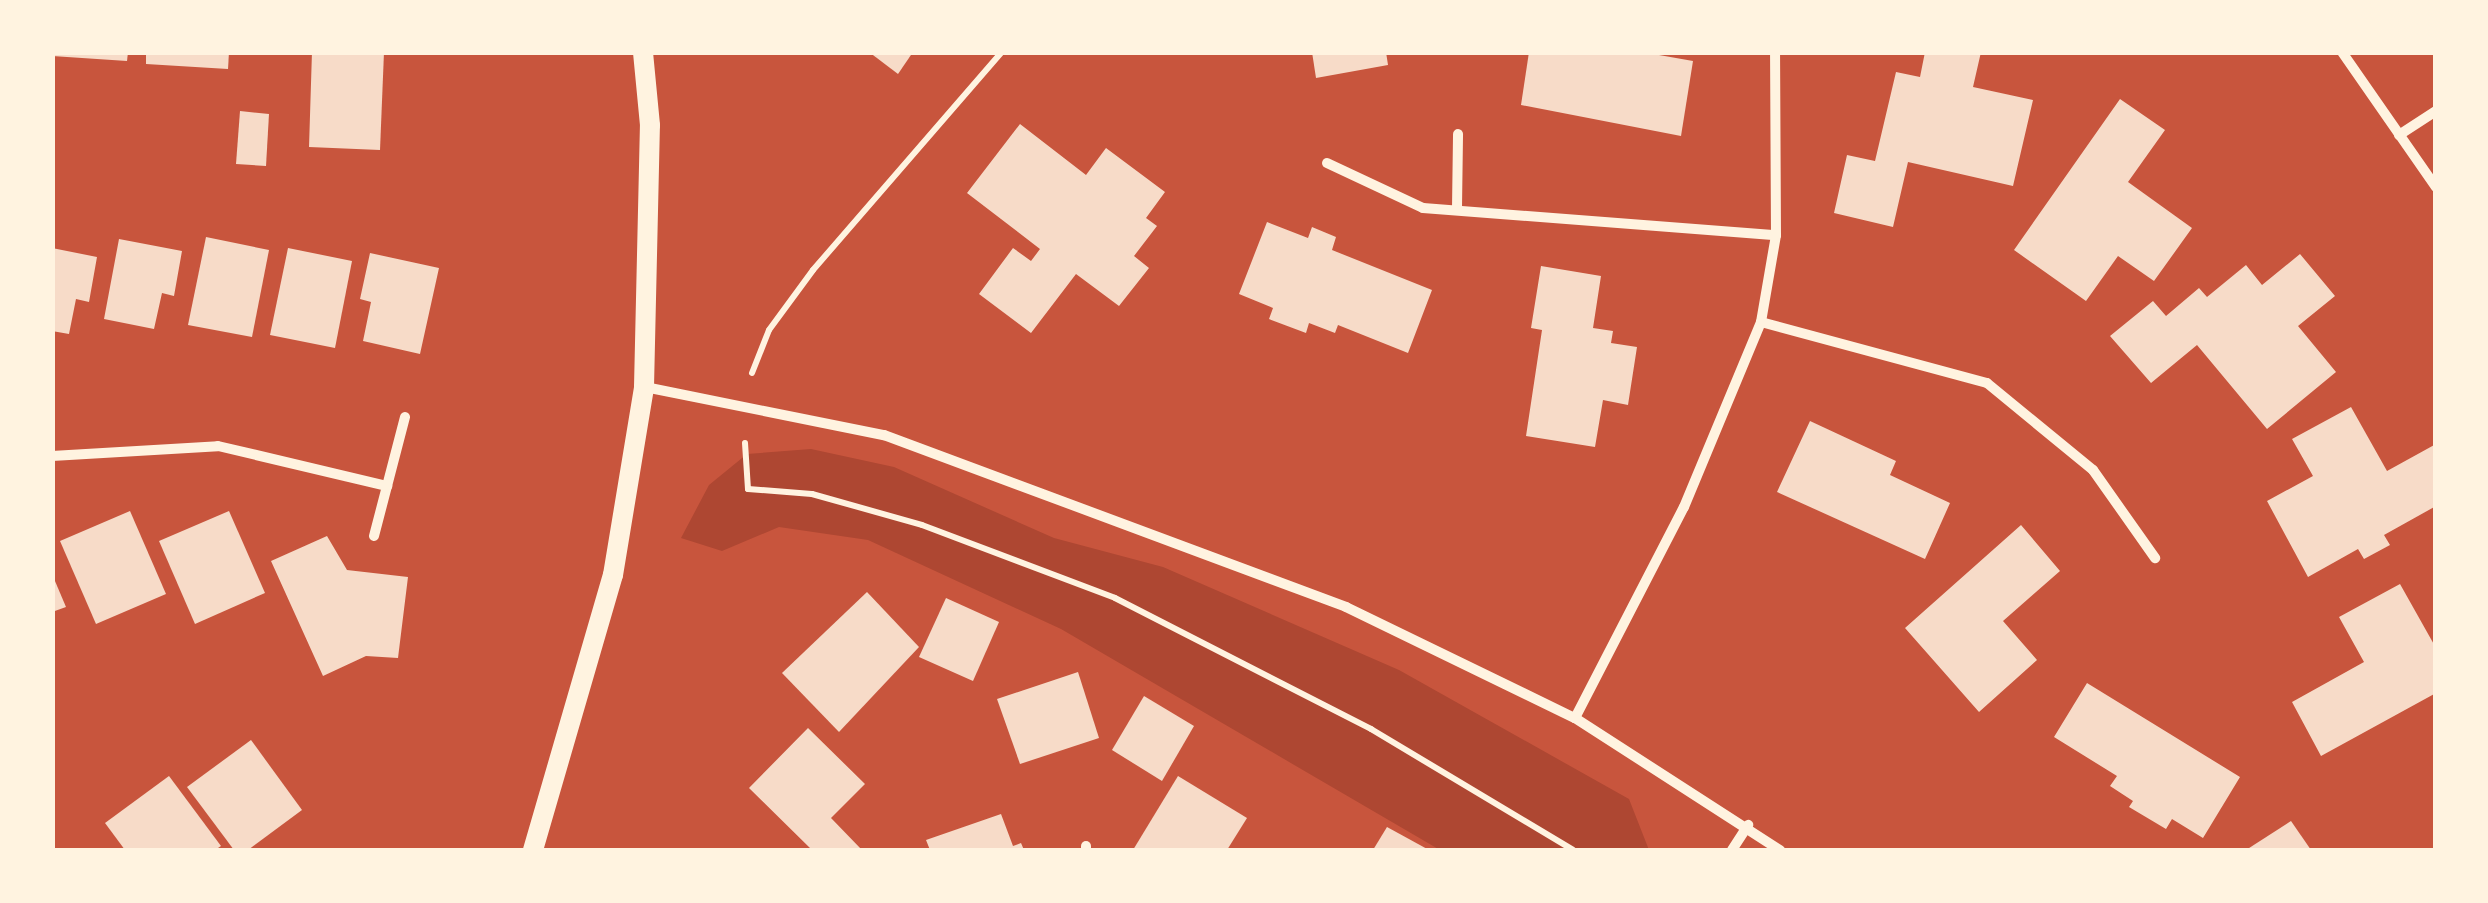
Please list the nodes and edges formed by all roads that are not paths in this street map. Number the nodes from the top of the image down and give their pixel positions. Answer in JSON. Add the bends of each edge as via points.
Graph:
{"nodes":[{"id":1,"x":642,"y":52,"type":"edge"},
{"id":2,"x":1775,"y":52,"type":"edge"},
{"id":3,"x":2342,"y":52,"type":"edge"},
{"id":4,"x":2436,"y":111,"type":"edge"},
{"id":5,"x":1458,"y":134,"type":"dead end"},
{"id":6,"x":2400,"y":134,"type":"junction"},
{"id":7,"x":1327,"y":163,"type":"dead end"},
{"id":8,"x":2436,"y":187,"type":"edge"},
{"id":9,"x":1458,"y":208,"type":"junction"},
{"id":10,"x":1776,"y":235,"type":"junction"},
{"id":11,"x":1761,"y":322,"type":"junction"},
{"id":12,"x":644,"y":387,"type":"junction"},
{"id":13,"x":405,"y":417,"type":"dead end"},
{"id":14,"x":52,"y":456,"type":"edge"},
{"id":15,"x":387,"y":486,"type":"junction"},
{"id":16,"x":374,"y":536,"type":"dead end"},
{"id":17,"x":2155,"y":558,"type":"dead end"},
{"id":18,"x":1575,"y":718,"type":"junction"},
{"id":19,"x":1748,"y":825,"type":"junction"},
{"id":20,"x":533,"y":850,"type":"edge"},
{"id":21,"x":1732,"y":850,"type":"edge"},
{"id":22,"x":1780,"y":850,"type":"edge"}],
"edges":[{"from":1,"to":12,"type":"main road","via":[[650,125]]},
{"from":2,"to":10,"type":"street"},
{"from":3,"to":6,"type":"street"},
{"from":4,"to":6,"type":"street"},
{"from":5,"to":9,"type":"street"},
{"from":6,"to":8,"type":"street"},
{"from":7,"to":9,"type":"street","via":[[1422,208]]},
{"from":9,"to":10,"type":"street","via":[[1622,228]]},
{"from":10,"to":11,"type":"street"},
{"from":11,"to":17,"type":"street","via":[[1986,382],[2094,470]]},
{"from":11,"to":18,"type":"street","via":[[1684,508]]},
{"from":12,"to":18,"type":"street","via":[[884,435],[1346,608]]},
{"from":12,"to":20,"type":"main road","via":[[613,574]]},
{"from":13,"to":15,"type":"street"},
{"from":14,"to":15,"type":"street","via":[[218,446]]},
{"from":15,"to":16,"type":"street"},
{"from":18,"to":19,"type":"street"},
{"from":19,"to":21,"type":"street"},
{"from":19,"to":22,"type":"street"}]}
